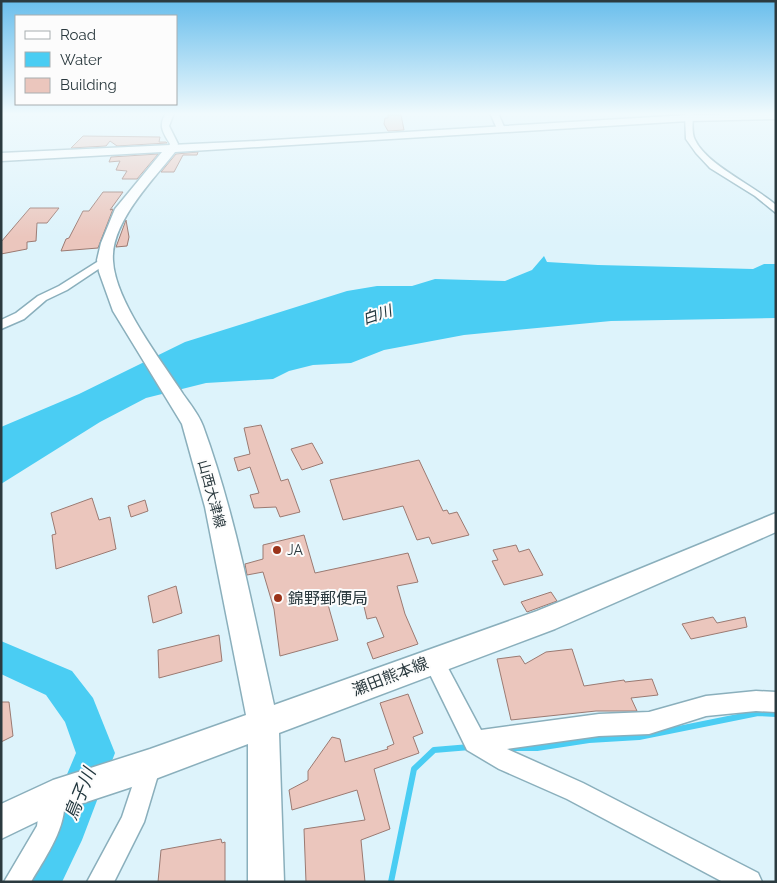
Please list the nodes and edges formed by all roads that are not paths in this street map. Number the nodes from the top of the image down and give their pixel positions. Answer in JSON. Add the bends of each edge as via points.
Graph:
{"nodes":[{"id":1,"x":54,"y":154,"type":"edge"},
{"id":2,"x":167,"y":154,"type":"edge"},
{"id":3,"x":703,"y":154,"type":"edge"},
{"id":4,"x":1,"y":157,"type":"edge"},
{"id":5,"x":772,"y":202,"type":"edge"},
{"id":6,"x":776,"y":210,"type":"edge"},
{"id":7,"x":105,"y":260,"type":"junction"},
{"id":8,"x":1,"y":325,"type":"edge"},
{"id":9,"x":776,"y":522,"type":"edge"},
{"id":10,"x":433,"y":660,"type":"junction"},
{"id":11,"x":776,"y":702,"type":"edge"},
{"id":12,"x":263,"y":724,"type":"junction"},
{"id":13,"x":475,"y":742,"type":"junction"},
{"id":14,"x":150,"y":765,"type":"junction"},
{"id":15,"x":53,"y":796,"type":"junction"},
{"id":16,"x":1,"y":822,"type":"edge"},
{"id":17,"x":17,"y":882,"type":"edge"},
{"id":18,"x":100,"y":882,"type":"edge"},
{"id":19,"x":266,"y":882,"type":"edge"},
{"id":20,"x":749,"y":882,"type":"edge"}],
"edges":[{"from":1,"to":4,"type":"main road"},
{"from":2,"to":7,"type":"main road","name":"山西大津線","via":[[122,209],[108,243]]},
{"from":3,"to":5,"type":"street","via":[[713,166]]},
{"from":5,"to":6,"type":"street"},
{"from":7,"to":8,"type":"street"},
{"from":7,"to":12,"type":"main road","name":"山西大津線","via":[[106,272],[121,311],[192,424],[217,507]]},
{"from":9,"to":10,"type":"main road","name":"瀬田熊本線","via":[[545,620]]},
{"from":10,"to":12,"type":"main road","name":"瀬田熊本線"},
{"from":10,"to":13,"type":"street"},
{"from":11,"to":13,"type":"street","via":[[706,706],[649,723],[599,725]]},
{"from":12,"to":14,"type":"main road","name":"瀬田熊本線"},
{"from":12,"to":19,"type":"main road","name":"山西大津線"},
{"from":13,"to":20,"type":"street"},
{"from":14,"to":15,"type":"main road","name":"瀬田熊本線"},
{"from":14,"to":18,"type":"street","via":[[132,822]]},
{"from":15,"to":16,"type":"main road","name":"瀬田熊本線"},
{"from":15,"to":17,"type":"street","via":[[48,830]]}]}
